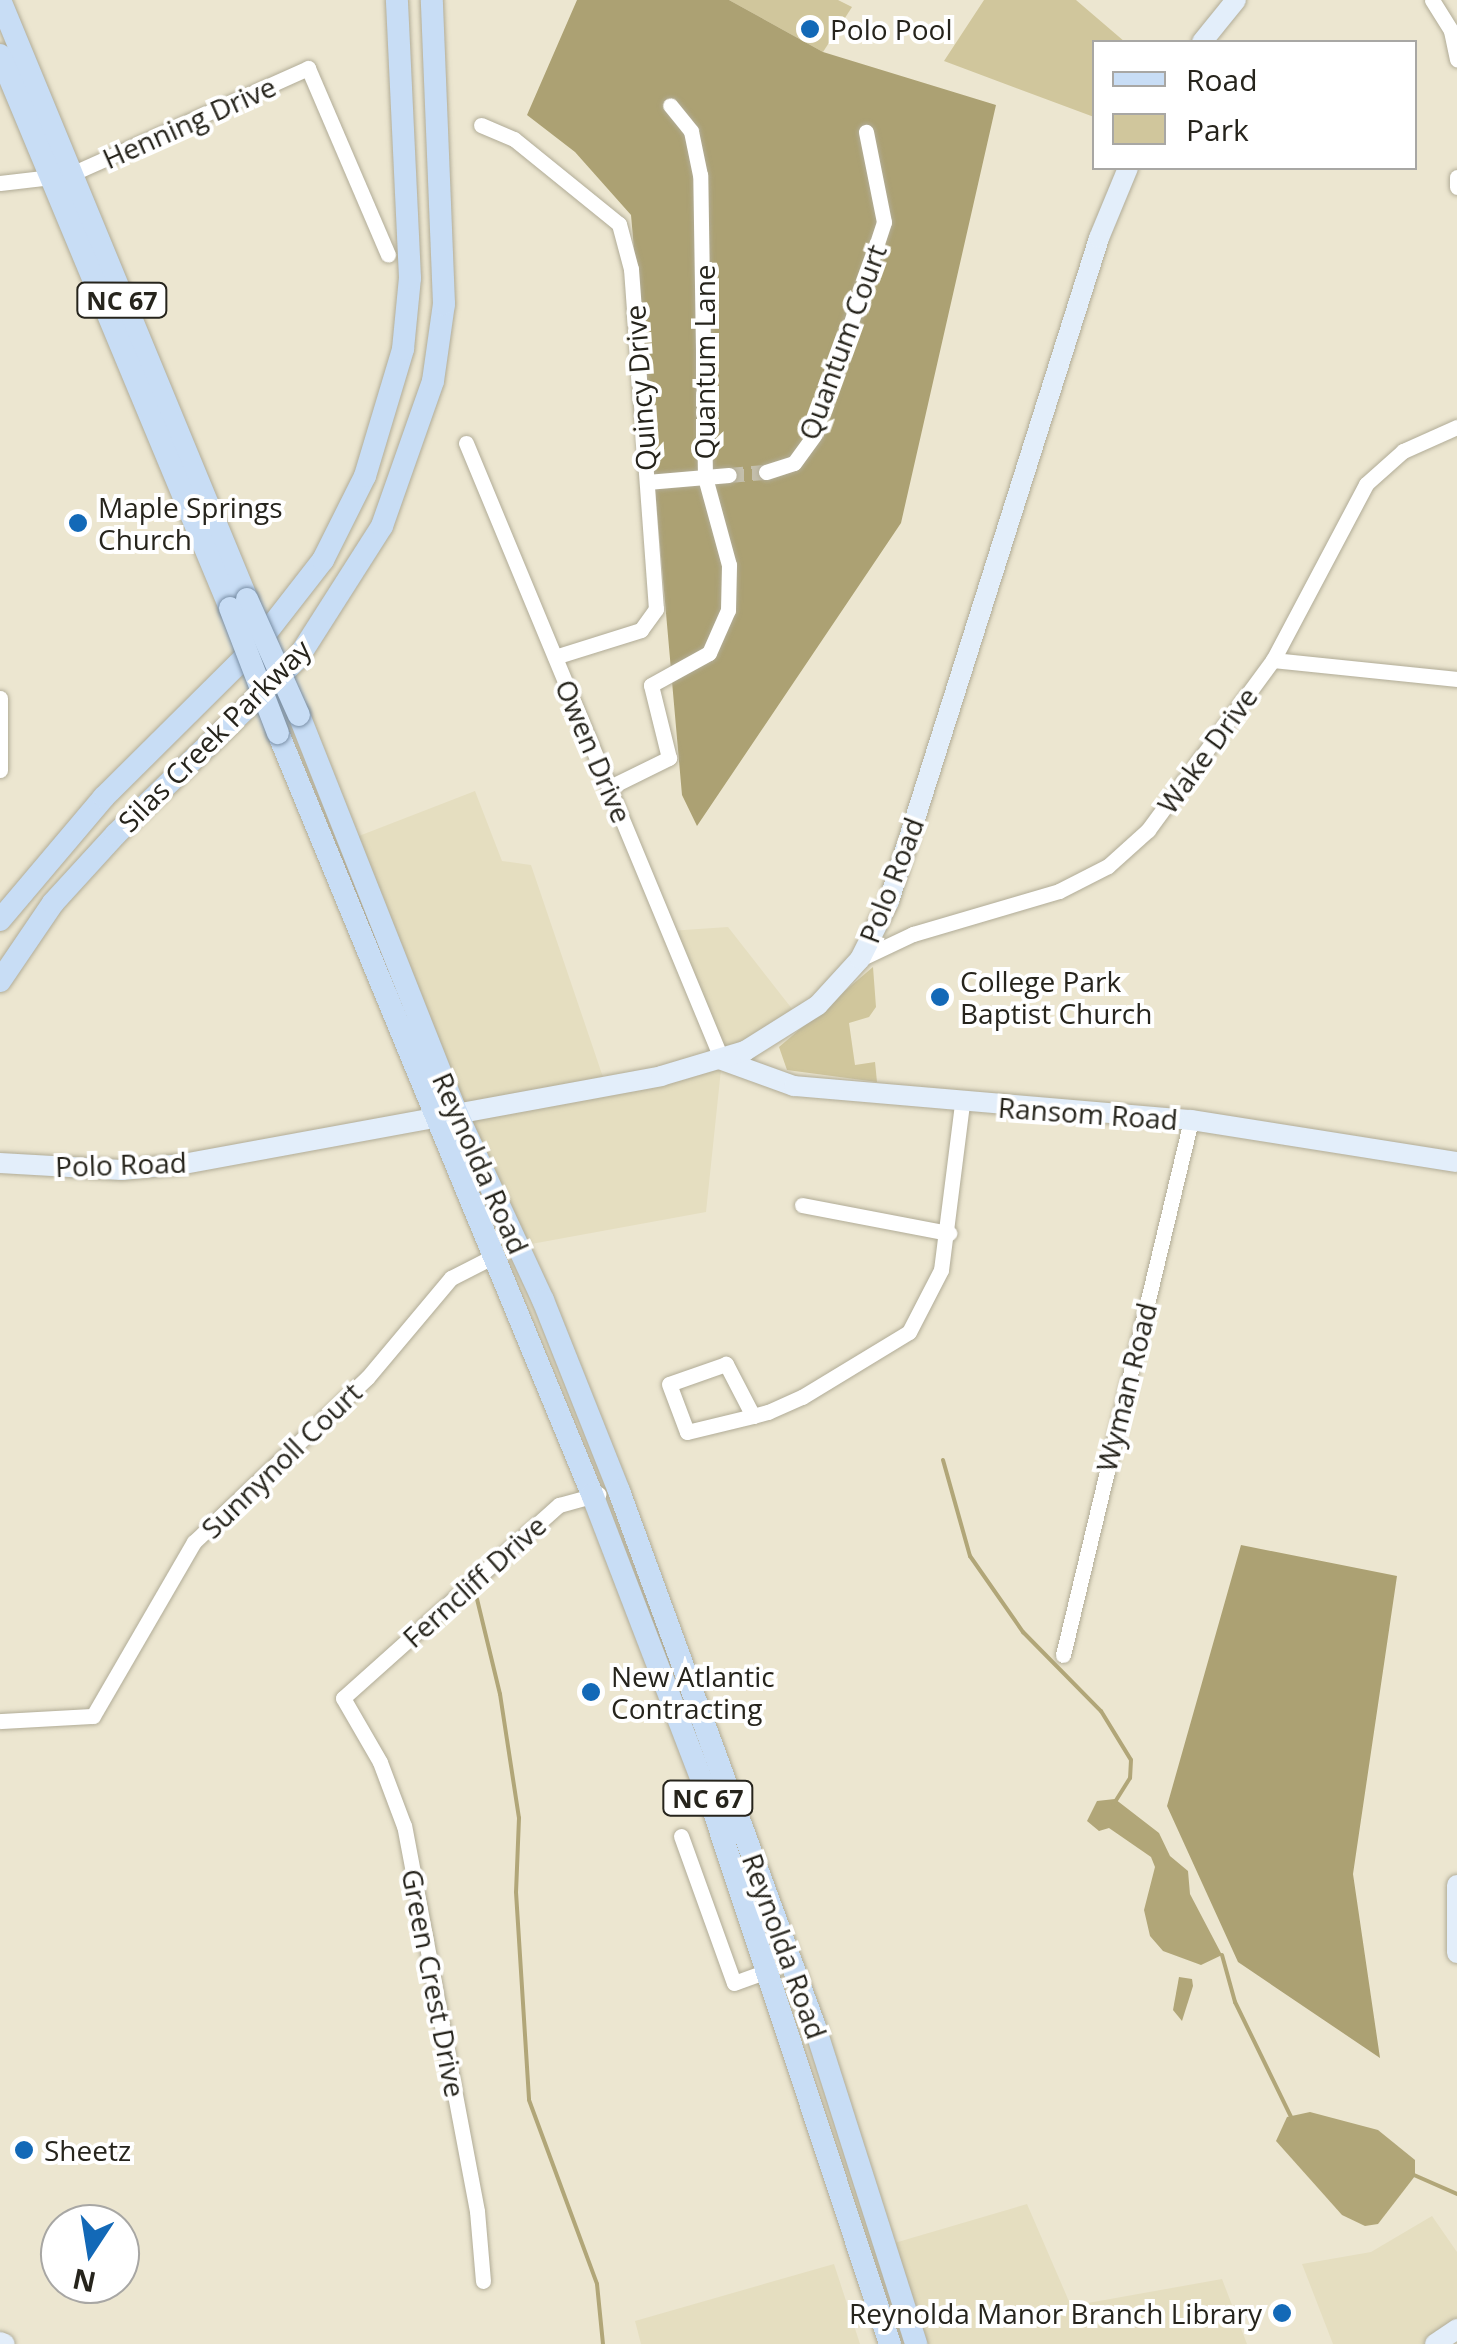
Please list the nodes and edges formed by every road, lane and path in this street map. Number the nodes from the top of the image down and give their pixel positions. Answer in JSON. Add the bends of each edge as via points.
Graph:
{"nodes":[{"id":1,"x":0,"y":0,"type":"edge"},
{"id":2,"x":397,"y":0,"type":"edge"},
{"id":3,"x":432,"y":0,"type":"edge"},
{"id":4,"x":1236,"y":0,"type":"edge"},
{"id":5,"x":1432,"y":0,"type":"edge"},
{"id":6,"x":1454,"y":31,"type":"edge"},
{"id":7,"x":1204,"y":40,"type":"edge"},
{"id":8,"x":0,"y":56,"type":"edge"},
{"id":9,"x":1457,"y":59,"type":"edge"},
{"id":10,"x":670,"y":105,"type":"dead end"},
{"id":11,"x":481,"y":125,"type":"dead end"},
{"id":12,"x":866,"y":132,"type":"dead end"},
{"id":13,"x":1127,"y":170,"type":"edge"},
{"id":14,"x":59,"y":177,"type":"junction"},
{"id":15,"x":1457,"y":177,"type":"edge"},
{"id":16,"x":0,"y":183,"type":"edge"},
{"id":17,"x":1457,"y":186,"type":"edge"},
{"id":18,"x":388,"y":255,"type":"dead end"},
{"id":19,"x":1457,"y":427,"type":"edge"},
{"id":20,"x":466,"y":443,"type":"dead end"},
{"id":21,"x":766,"y":472,"type":"tunnel mouth"},
{"id":22,"x":729,"y":475,"type":"tunnel mouth"},
{"id":23,"x":705,"y":477,"type":"junction"},
{"id":24,"x":647,"y":482,"type":"junction"},
{"id":25,"x":239,"y":603,"type":"junction"},
{"id":26,"x":555,"y":658,"type":"junction"},
{"id":27,"x":1273,"y":660,"type":"junction"},
{"id":28,"x":1457,"y":679,"type":"edge"},
{"id":29,"x":0,"y":698,"type":"edge"},
{"id":30,"x":0,"y":770,"type":"edge"},
{"id":31,"x":610,"y":787,"type":"junction"},
{"id":32,"x":0,"y":920,"type":"edge"},
{"id":33,"x":860,"y":959,"type":"junction"},
{"id":34,"x":0,"y":981,"type":"edge"},
{"id":35,"x":722,"y":1060,"type":"junction"},
{"id":36,"x":962,"y":1104,"type":"junction"},
{"id":37,"x":446,"y":1116,"type":"junction"},
{"id":38,"x":1190,"y":1120,"type":"junction"},
{"id":39,"x":1457,"y":1162,"type":"edge"},
{"id":40,"x":0,"y":1163,"type":"edge"},
{"id":41,"x":802,"y":1204,"type":"dead end"},
{"id":42,"x":948,"y":1233,"type":"junction"},
{"id":43,"x":490,"y":1258,"type":"junction"},
{"id":44,"x":753,"y":1416,"type":"junction"},
{"id":45,"x":619,"y":1492,"type":"junction"},
{"id":46,"x":592,"y":1494,"type":"junction"},
{"id":47,"x":1062,"y":1655,"type":"dead end"},
{"id":48,"x":343,"y":1698,"type":"joint"},
{"id":49,"x":0,"y":1721,"type":"edge"},
{"id":50,"x":681,"y":1836,"type":"dead end"},
{"id":51,"x":1457,"y":1885,"type":"edge"},
{"id":52,"x":1457,"y":1953,"type":"edge"},
{"id":53,"x":765,"y":1972,"type":"junction"},
{"id":54,"x":483,"y":2281,"type":"dead end"},
{"id":55,"x":1457,"y":2328,"type":"edge"},
{"id":56,"x":890,"y":2344,"type":"edge"},
{"id":57,"x":916,"y":2344,"type":"edge"},
{"id":58,"x":1436,"y":2344,"type":"edge"}],
"edges":[{"from":1,"to":14,"type":"main road","name":"Reynolda Road","number":"NC 67"},
{"from":2,"to":32,"type":"main road","name":"Silas Creek Parkway","via":[[410,278],[403,349],[365,476],[323,560],[256,646],[80,822]]},
{"from":3,"to":34,"type":"main road","name":"Silas Creek Parkway","via":[[444,304],[433,380],[382,526],[298,658],[103,847],[52,903]]},
{"from":4,"to":7,"type":"main road"},
{"from":5,"to":6,"type":"street"},
{"from":6,"to":9,"type":"street"},
{"from":8,"to":14,"type":"main road","name":"Reynolda Road","number":"NC 67"},
{"from":10,"to":23,"type":"street","name":"Quantum Lane","via":[[691,131],[700,176]]},
{"from":11,"to":24,"type":"street","name":"Quincy Drive","via":[[514,140],[619,224],[631,269]]},
{"from":12,"to":21,"type":"street","name":"Quantum Court","via":[[884,222],[814,435],[794,463]]},
{"from":13,"to":33,"type":"main road","name":"Polo Road","via":[[1094,254],[888,901]]},
{"from":14,"to":16,"type":"street"},
{"from":14,"to":18,"type":"street","name":"Henning Drive","via":[[308,68]]},
{"from":14,"to":25,"type":"main road","name":"Reynolda Road","number":"NC 67"},
{"from":15,"to":17,"type":"street"},
{"from":19,"to":27,"type":"street","name":"Wake Drive","via":[[1402,451],[1366,484]]},
{"from":20,"to":26,"type":"street","name":"Owen Drive"},
{"from":22,"to":23,"type":"street"},
{"from":23,"to":24,"type":"street"},
{"from":23,"to":31,"type":"street","name":"Quantum Lane","via":[[729,565],[728,610],[709,653],[650,686],[669,758]]},
{"from":24,"to":26,"type":"street","name":"Quincy Drive","via":[[656,609],[641,630]]},
{"from":25,"to":37,"type":"main road","name":"Reynolda Road","number":"NC 67","bridge":true,"via":[[278,733]]},
{"from":25,"to":37,"type":"main road","name":"Reynolda Road","number":"NC 67","bridge":true,"via":[[299,715]]},
{"from":26,"to":31,"type":"street","name":"Owen Drive"},
{"from":27,"to":28,"type":"street"},
{"from":27,"to":33,"type":"street","name":"Wake Drive","via":[[1148,830],[1108,866],[1060,891],[913,934]]},
{"from":29,"to":30,"type":"street"},
{"from":31,"to":35,"type":"street","name":"Owen Drive"},
{"from":33,"to":35,"type":"main road","name":"Polo Road","via":[[800,1019]]},
{"from":35,"to":36,"type":"main road","name":"Ransom Road","via":[[794,1086]]},
{"from":35,"to":37,"type":"main road","name":"Polo Road"},
{"from":36,"to":38,"type":"main road","name":"Ransom Road"},
{"from":36,"to":42,"type":"street"},
{"from":37,"to":40,"type":"main road","name":"Polo Road","via":[[183,1164],[122,1170]]},
{"from":37,"to":43,"type":"main road","name":"Reynolda Road","number":"NC 67"},
{"from":37,"to":45,"type":"main road","name":"Reynolda Road","number":"NC 67","via":[[542,1300]]},
{"from":38,"to":39,"type":"main road","name":"Ransom Road"},
{"from":38,"to":47,"type":"street","name":"Wyman Road"},
{"from":41,"to":42,"type":"street"},
{"from":42,"to":44,"type":"street","via":[[929,1302],[909,1332],[832,1382]]},
{"from":43,"to":46,"type":"main road","name":"Reynolda Road","number":"NC 67"},
{"from":43,"to":49,"type":"street","name":"Sunnynoll Court","via":[[451,1278],[367,1378],[194,1542],[93,1716]]},
{"from":44,"to":44,"type":"street","via":[[688,1432],[669,1384],[726,1364]]},
{"from":45,"to":46,"type":"street","name":"Ferncliff Drive"},
{"from":45,"to":57,"type":"main road","name":"Reynolda Road","number":"NC 67","via":[[815,2026]]},
{"from":46,"to":48,"type":"street","name":"Ferncliff Drive","via":[[558,1505]]},
{"from":46,"to":53,"type":"main road","name":"Reynolda Road","number":"NC 67","via":[[712,1806]]},
{"from":48,"to":54,"type":"street","name":"Green Crest Drive","via":[[380,1762],[404,1826],[477,2211]]},
{"from":50,"to":53,"type":"street","via":[[734,1983]]},
{"from":51,"to":52,"type":"main road"},
{"from":53,"to":56,"type":"main road","name":"Reynolda Road","number":"NC 67"},
{"from":55,"to":58,"type":"main road"}]}
